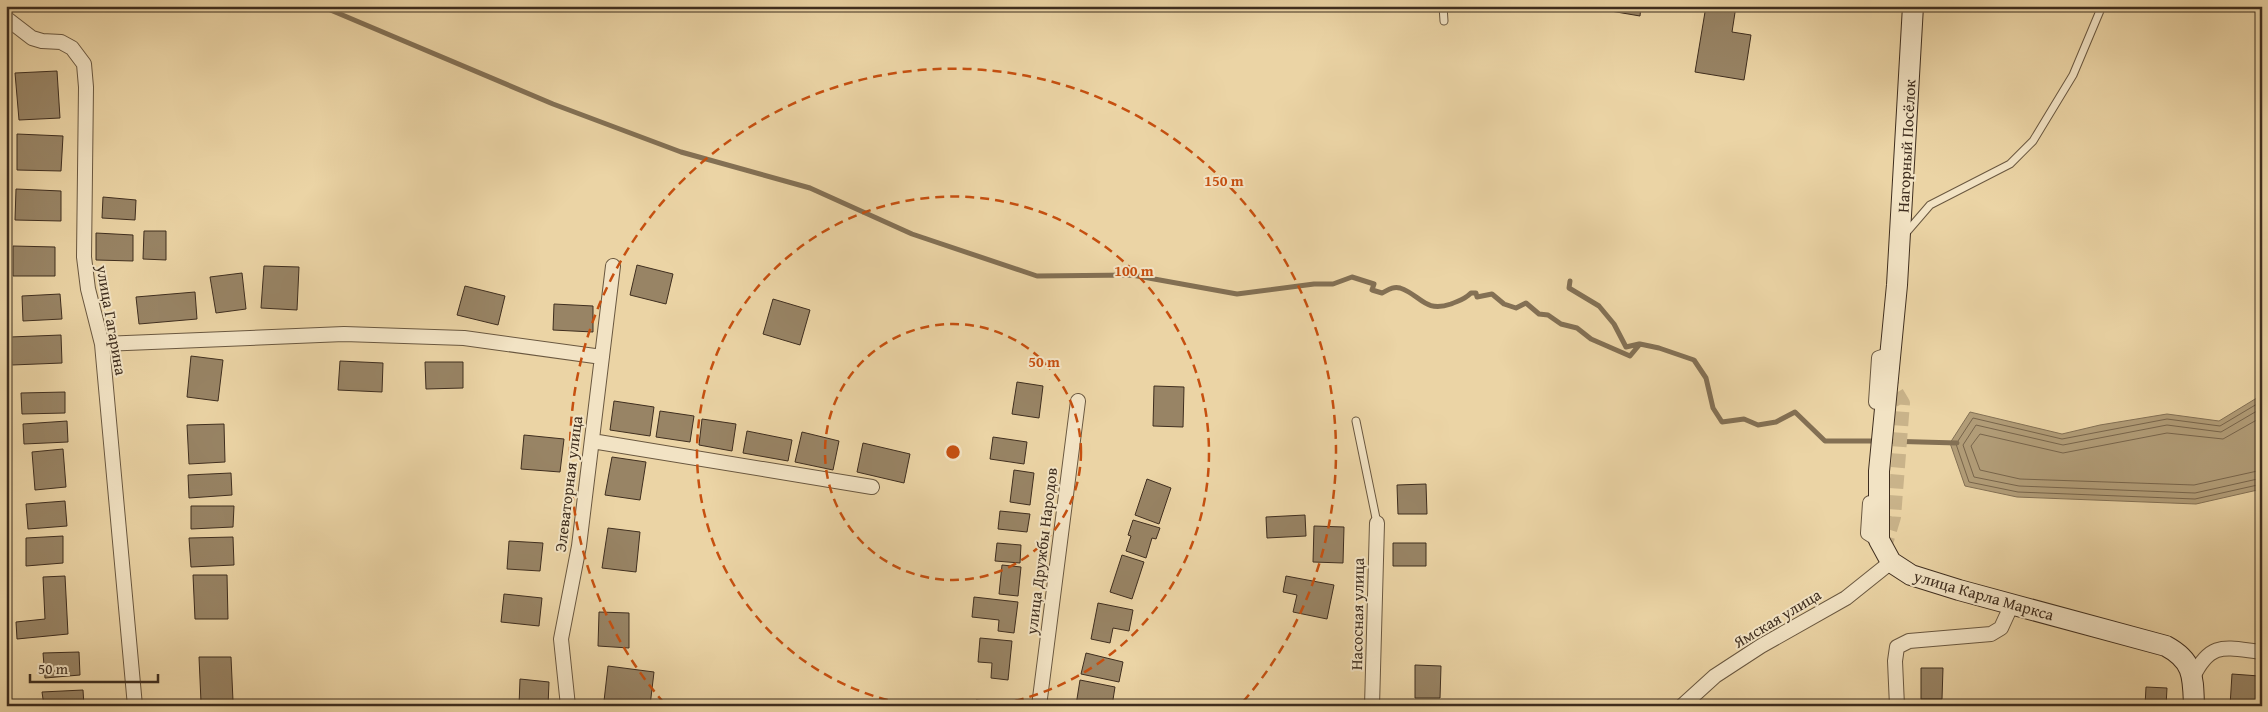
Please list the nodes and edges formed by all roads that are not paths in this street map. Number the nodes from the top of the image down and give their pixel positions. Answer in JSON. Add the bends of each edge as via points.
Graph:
{"nodes":[{"id":1,"x":1443,"y":6,"type":"edge"},
{"id":2,"x":1913,"y":6,"type":"edge"},
{"id":3,"x":2102,"y":6,"type":"edge"},
{"id":4,"x":6,"y":18,"type":"edge"},
{"id":5,"x":1444,"y":20,"type":"dead end"},
{"id":6,"x":1900,"y":240,"type":"junction"},
{"id":7,"x":613,"y":266,"type":"dead end"},
{"id":8,"x":1897,"y":285,"type":"joint"},
{"id":9,"x":102,"y":344,"type":"junction"},
{"id":10,"x":602,"y":357,"type":"junction"},
{"id":11,"x":1078,"y":401,"type":"dead end"},
{"id":12,"x":1356,"y":422,"type":"dead end"},
{"id":13,"x":592,"y":441,"type":"junction"},
{"id":14,"x":872,"y":487,"type":"dead end"},
{"id":15,"x":1377,"y":523,"type":"joint"},
{"id":16,"x":1891,"y":562,"type":"junction"},
{"id":17,"x":2012,"y":604,"type":"junction"},
{"id":18,"x":2262,"y":652,"type":"edge"},
{"id":19,"x":2193,"y":677,"type":"junction"},
{"id":20,"x":135,"y":706,"type":"edge"},
{"id":21,"x":568,"y":706,"type":"edge"},
{"id":22,"x":1039,"y":706,"type":"edge"},
{"id":23,"x":1372,"y":706,"type":"edge"},
{"id":24,"x":1682,"y":706,"type":"edge"},
{"id":25,"x":1897,"y":706,"type":"edge"},
{"id":26,"x":2194,"y":706,"type":"edge"}],
"edges":[{"from":1,"to":5,"type":"lane"},
{"from":2,"to":6,"type":"street","name":"Нагорный Посёлок"},
{"from":3,"to":6,"type":"lane","via":[[2073,75],[2033,141],[2010,164],[1930,205]]},
{"from":4,"to":9,"type":"street","name":"улица Гагарина","via":[[32,38],[67,45],[84,64],[84,257],[88,289]]},
{"from":6,"to":8,"type":"street","name":"Нагорный Посёлок"},
{"from":7,"to":10,"type":"street","name":"Элеваторная улица"},
{"from":8,"to":16,"type":"street","name":"улица Карла Маркса","via":[[1879,471],[1879,540]]},
{"from":9,"to":10,"type":"street","via":[[354,334],[464,338]]},
{"from":9,"to":20,"type":"street","name":"улица Гагарина"},
{"from":10,"to":13,"type":"street","name":"Элеваторная улица"},
{"from":11,"to":22,"type":"street","name":"улица Дружбы Народов"},
{"from":12,"to":15,"type":"lane"},
{"from":13,"to":14,"type":"street"},
{"from":13,"to":21,"type":"street","name":"Элеваторная улица","via":[[579,546],[561,639]]},
{"from":15,"to":23,"type":"street","name":"Насосная улица"},
{"from":16,"to":17,"type":"street","name":"улица Карла Маркса","via":[[1932,583]]},
{"from":16,"to":24,"type":"street","name":"Ямская улица","via":[[1846,598],[1715,676]]},
{"from":17,"to":19,"type":"street","name":"улица Карла Маркса","via":[[2166,646],[2189,664]]},
{"from":17,"to":25,"type":"street","via":[[2001,628],[1991,634],[1909,641],[1898,647],[1895,661]]},
{"from":18,"to":19,"type":"street","via":[[2220,648],[2202,660]]},
{"from":19,"to":26,"type":"street","name":"улица Карла Маркса"}]}
